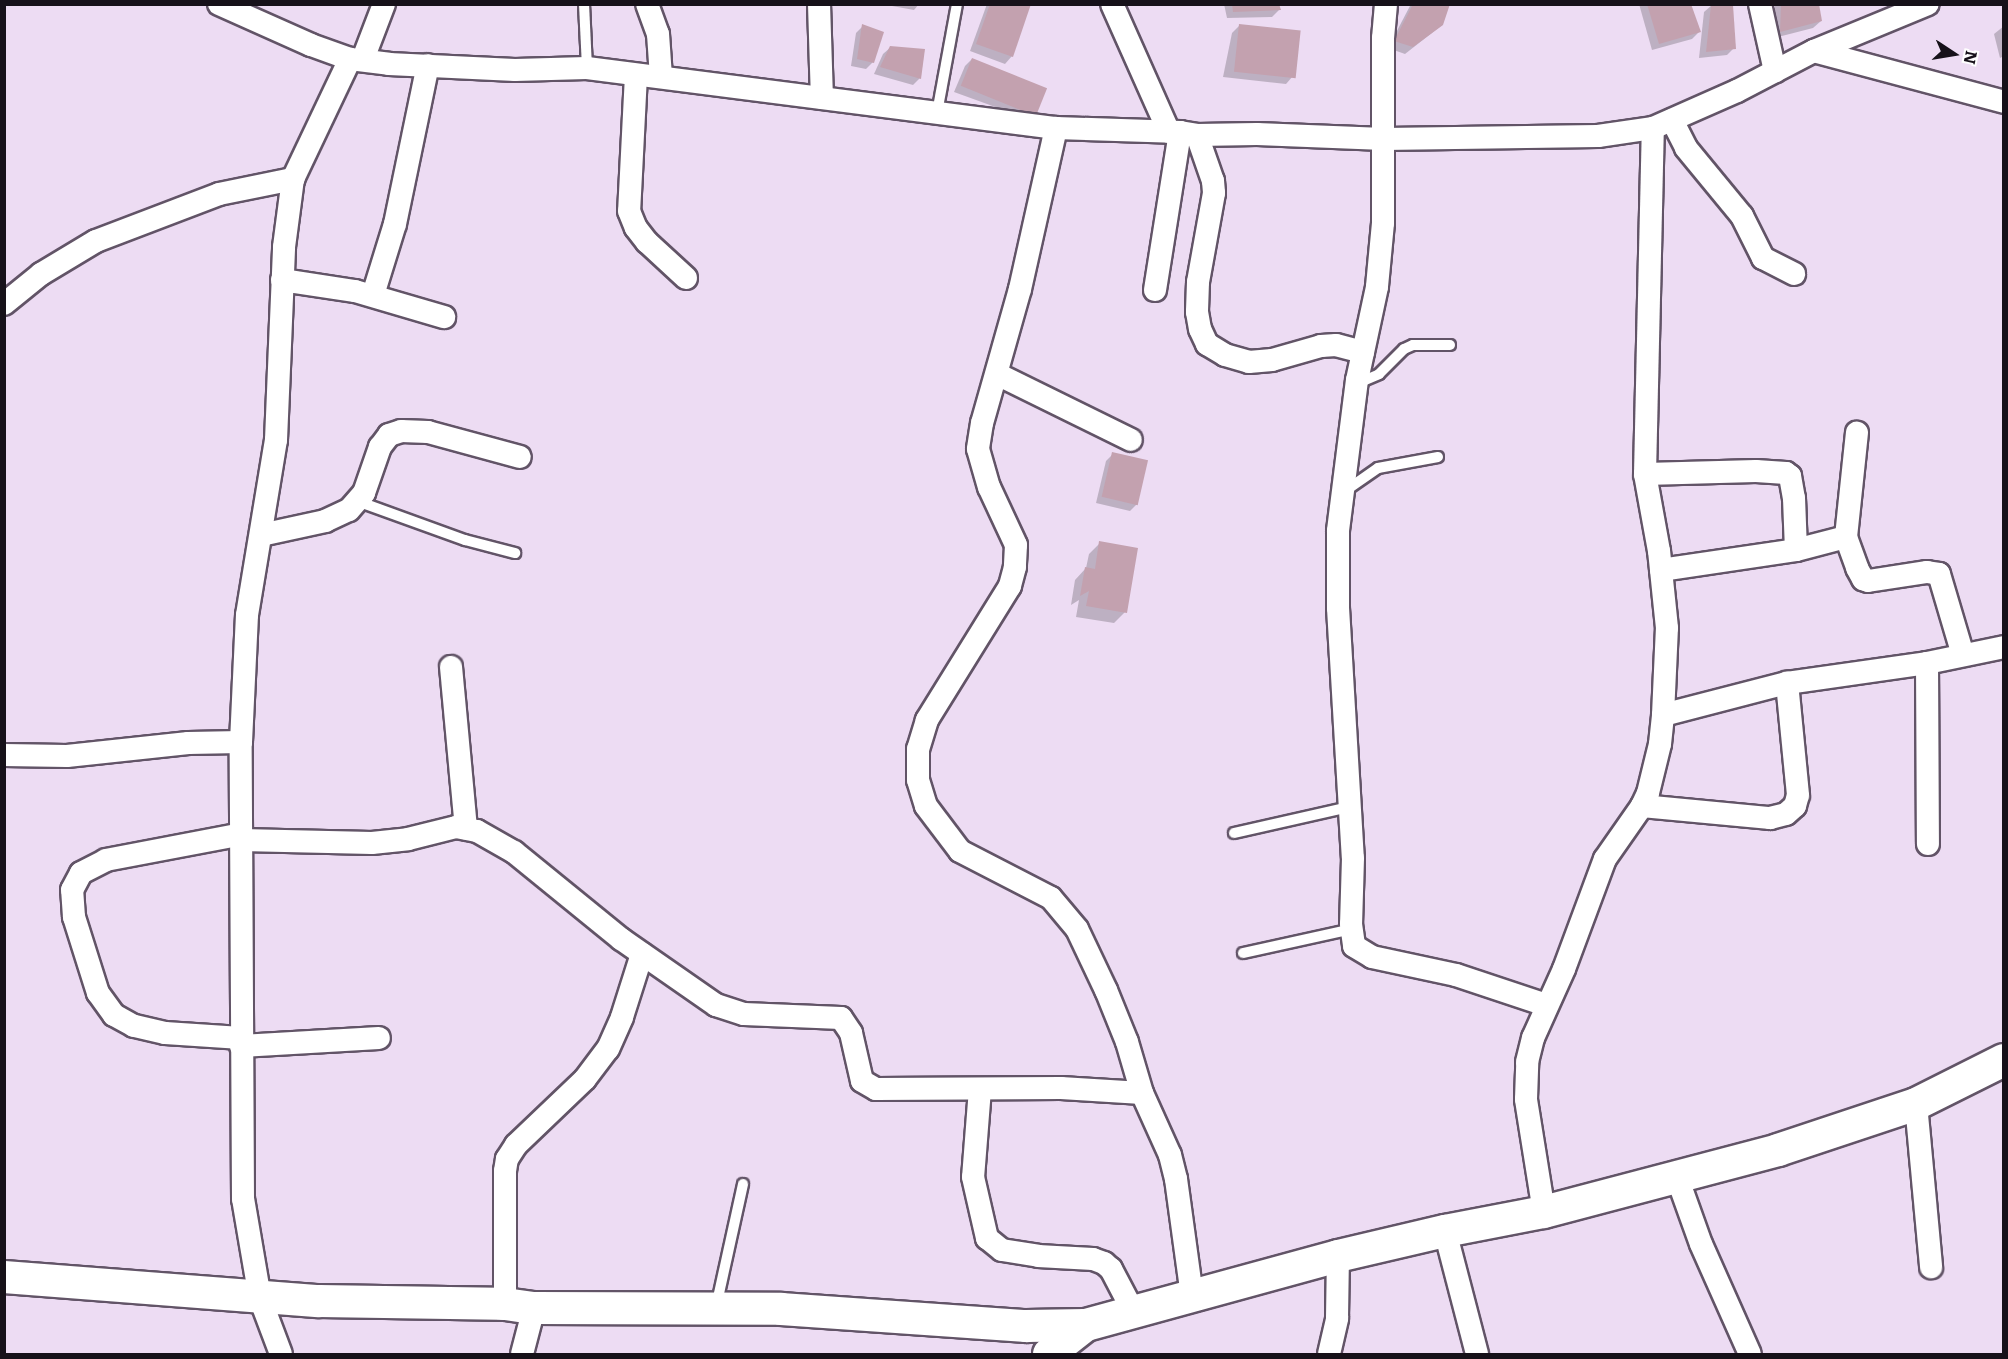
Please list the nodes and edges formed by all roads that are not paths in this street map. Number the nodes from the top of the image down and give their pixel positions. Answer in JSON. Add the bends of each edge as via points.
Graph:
{"nodes":[{"id":1,"x":219,"y":4,"type":"edge"},
{"id":2,"x":384,"y":4,"type":"edge"},
{"id":3,"x":584,"y":4,"type":"edge"},
{"id":4,"x":647,"y":4,"type":"edge"},
{"id":5,"x":819,"y":4,"type":"edge"},
{"id":6,"x":957,"y":4,"type":"edge"},
{"id":7,"x":1112,"y":4,"type":"edge"},
{"id":8,"x":1386,"y":4,"type":"edge"},
{"id":9,"x":1760,"y":4,"type":"edge"},
{"id":10,"x":1928,"y":4,"type":"edge"},
{"id":11,"x":1902,"y":10,"type":"edge"},
{"id":12,"x":1814,"y":51,"type":"junction"},
{"id":13,"x":356,"y":59,"type":"junction"},
{"id":14,"x":428,"y":65,"type":"junction"},
{"id":15,"x":587,"y":69,"type":"junction"},
{"id":16,"x":1775,"y":71,"type":"junction"},
{"id":17,"x":636,"y":75,"type":"junction"},
{"id":18,"x":661,"y":77,"type":"junction"},
{"id":19,"x":822,"y":98,"type":"junction"},
{"id":20,"x":2004,"y":102,"type":"edge"},
{"id":21,"x":937,"y":114,"type":"junction"},
{"id":22,"x":1662,"y":124,"type":"junction"},
{"id":23,"x":1056,"y":128,"type":"junction"},
{"id":24,"x":1182,"y":133,"type":"junction"},
{"id":25,"x":1384,"y":139,"type":"junction"},
{"id":26,"x":293,"y":179,"type":"junction"},
{"id":27,"x":1794,"y":274,"type":"dead end"},
{"id":28,"x":686,"y":278,"type":"dead end"},
{"id":29,"x":282,"y":280,"type":"junction"},
{"id":30,"x":1155,"y":290,"type":"dead end"},
{"id":31,"x":372,"y":295,"type":"junction"},
{"id":32,"x":4,"y":304,"type":"edge"},
{"id":33,"x":444,"y":317,"type":"dead end"},
{"id":34,"x":1450,"y":345,"type":"dead end"},
{"id":35,"x":1363,"y":352,"type":"junction"},
{"id":36,"x":997,"y":374,"type":"junction"},
{"id":37,"x":1356,"y":384,"type":"junction"},
{"id":38,"x":1857,"y":433,"type":"dead end"},
{"id":39,"x":1131,"y":440,"type":"dead end"},
{"id":40,"x":520,"y":457,"type":"dead end"},
{"id":41,"x":1438,"y":457,"type":"dead end"},
{"id":42,"x":1644,"y":474,"type":"junction"},
{"id":43,"x":1343,"y":493,"type":"junction"},
{"id":44,"x":357,"y":501,"type":"junction"},
{"id":45,"x":261,"y":535,"type":"junction"},
{"id":46,"x":1846,"y":537,"type":"junction"},
{"id":47,"x":1796,"y":550,"type":"junction"},
{"id":48,"x":515,"y":553,"type":"dead end"},
{"id":49,"x":1661,"y":570,"type":"junction"},
{"id":50,"x":2004,"y":647,"type":"edge"},
{"id":51,"x":1963,"y":655,"type":"junction"},
{"id":52,"x":1927,"y":663,"type":"junction"},
{"id":53,"x":451,"y":667,"type":"dead end"},
{"id":54,"x":1787,"y":683,"type":"junction"},
{"id":55,"x":1663,"y":715,"type":"junction"},
{"id":56,"x":241,"y":742,"type":"junction"},
{"id":57,"x":4,"y":754,"type":"edge"},
{"id":58,"x":1642,"y":806,"type":"junction"},
{"id":59,"x":1349,"y":807,"type":"junction"},
{"id":60,"x":466,"y":828,"type":"junction"},
{"id":61,"x":1234,"y":833,"type":"dead end"},
{"id":62,"x":242,"y":837,"type":"junction"},
{"id":63,"x":1928,"y":844,"type":"dead end"},
{"id":64,"x":1352,"y":929,"type":"junction"},
{"id":65,"x":1243,"y":953,"type":"dead end"},
{"id":66,"x":642,"y":954,"type":"junction"},
{"id":67,"x":1546,"y":1005,"type":"junction"},
{"id":68,"x":379,"y":1038,"type":"dead end"},
{"id":69,"x":241,"y":1042,"type":"junction"},
{"id":70,"x":2004,"y":1060,"type":"edge"},
{"id":71,"x":980,"y":1089,"type":"junction"},
{"id":72,"x":1142,"y":1093,"type":"junction"},
{"id":73,"x":1916,"y":1104,"type":"junction"},
{"id":74,"x":1677,"y":1176,"type":"junction"},
{"id":75,"x":743,"y":1184,"type":"dead end"},
{"id":76,"x":1544,"y":1212,"type":"junction"},
{"id":77,"x":1445,"y":1231,"type":"junction"},
{"id":78,"x":1338,"y":1256,"type":"junction"},
{"id":79,"x":1931,"y":1267,"type":"dead end"},
{"id":80,"x":4,"y":1277,"type":"edge"},
{"id":81,"x":1192,"y":1296,"type":"junction"},
{"id":82,"x":261,"y":1298,"type":"junction"},
{"id":83,"x":519,"y":1306,"type":"junction"},
{"id":84,"x":716,"y":1308,"type":"junction"},
{"id":85,"x":1134,"y":1311,"type":"junction"},
{"id":86,"x":1086,"y":1324,"type":"junction"},
{"id":87,"x":281,"y":1354,"type":"edge"},
{"id":88,"x":522,"y":1354,"type":"edge"},
{"id":89,"x":1049,"y":1354,"type":"edge"},
{"id":90,"x":1329,"y":1354,"type":"edge"},
{"id":91,"x":1477,"y":1354,"type":"edge"},
{"id":92,"x":1750,"y":1354,"type":"edge"}],
"edges":[{"from":1,"to":13,"type":"street","via":[[311,45]]},
{"from":2,"to":13,"type":"street"},
{"from":3,"to":15,"type":"lane"},
{"from":4,"to":18,"type":"street","via":[[658,34]]},
{"from":5,"to":19,"type":"street"},
{"from":6,"to":21,"type":"lane"},
{"from":7,"to":24,"type":"street"},
{"from":8,"to":25,"type":"street"},
{"from":9,"to":16,"type":"street"},
{"from":10,"to":11,"type":"street"},
{"from":11,"to":12,"type":"street"},
{"from":12,"to":16,"type":"street"},
{"from":12,"to":20,"type":"street"},
{"from":13,"to":14,"type":"street"},
{"from":13,"to":26,"type":"street"},
{"from":14,"to":15,"type":"street"},
{"from":14,"to":31,"type":"street","via":[[395,224]]},
{"from":15,"to":17,"type":"street"},
{"from":16,"to":22,"type":"street"},
{"from":17,"to":18,"type":"street"},
{"from":17,"to":28,"type":"street","via":[[629,211],[636,228]]},
{"from":18,"to":19,"type":"street"},
{"from":19,"to":21,"type":"street"},
{"from":21,"to":23,"type":"street"},
{"from":22,"to":25,"type":"street","via":[[1598,136]]},
{"from":22,"to":27,"type":"street","via":[[1742,216],[1763,258]]},
{"from":22,"to":42,"type":"street"},
{"from":23,"to":24,"type":"street"},
{"from":23,"to":36,"type":"street"},
{"from":24,"to":25,"type":"street"},
{"from":24,"to":30,"type":"street"},
{"from":24,"to":35,"type":"street","via":[[1213,181],[1198,282],[1197,312],[1207,344],[1225,355],[1249,362],[1272,360],[1321,346],[1336,345]]},
{"from":25,"to":35,"type":"street","via":[[1377,287]]},
{"from":26,"to":29,"type":"street"},
{"from":26,"to":32,"type":"street","via":[[219,194],[96,242],[41,274]]},
{"from":29,"to":31,"type":"street"},
{"from":29,"to":45,"type":"street","via":[[276,440]]},
{"from":31,"to":33,"type":"street"},
{"from":34,"to":37,"type":"lane","via":[[1413,345],[1380,374]]},
{"from":35,"to":37,"type":"street"},
{"from":36,"to":39,"type":"street"},
{"from":36,"to":72,"type":"street","via":[[978,449],[989,487],[1016,545],[1015,567],[1010,586],[927,720],[918,749],[918,780],[926,806],[960,851],[1051,898],[1077,929],[1127,1042]]},
{"from":37,"to":43,"type":"street"},
{"from":38,"to":46,"type":"street"},
{"from":40,"to":44,"type":"street","via":[[428,432],[401,431],[389,435],[380,447],[370,479]]},
{"from":41,"to":43,"type":"lane","via":[[1378,468]]},
{"from":42,"to":47,"type":"street","via":[[1786,473],[1794,498]]},
{"from":42,"to":49,"type":"street"},
{"from":43,"to":59,"type":"street","via":[[1338,531],[1338,608]]},
{"from":44,"to":45,"type":"street","via":[[349,510],[325,521]]},
{"from":44,"to":48,"type":"lane","via":[[465,540]]},
{"from":45,"to":56,"type":"street","via":[[248,615]]},
{"from":46,"to":47,"type":"street"},
{"from":46,"to":51,"type":"street","via":[[1857,567],[1868,581],[1927,572],[1939,574]]},
{"from":47,"to":49,"type":"street"},
{"from":49,"to":55,"type":"street","via":[[1667,628]]},
{"from":50,"to":51,"type":"street"},
{"from":51,"to":52,"type":"street"},
{"from":52,"to":54,"type":"street"},
{"from":52,"to":63,"type":"street"},
{"from":53,"to":60,"type":"street"},
{"from":54,"to":55,"type":"street"},
{"from":54,"to":58,"type":"street","via":[[1798,795],[1795,806],[1786,814],[1770,818]]},
{"from":55,"to":58,"type":"street","via":[[1660,744]]},
{"from":56,"to":57,"type":"street","via":[[189,743],[67,756]]},
{"from":56,"to":62,"type":"street"},
{"from":58,"to":67,"type":"street","via":[[1605,859],[1564,969]]},
{"from":59,"to":61,"type":"lane"},
{"from":59,"to":64,"type":"street"},
{"from":60,"to":62,"type":"street","via":[[372,843]]},
{"from":60,"to":66,"type":"street","via":[[514,852]]},
{"from":62,"to":69,"type":"street"},
{"from":62,"to":69,"type":"street","via":[[106,860],[81,873],[72,890],[74,916],[98,993],[114,1015],[134,1026],[165,1033]]},
{"from":64,"to":65,"type":"lane"},
{"from":64,"to":67,"type":"street","via":[[1354,946],[1372,957],[1456,975]]},
{"from":66,"to":71,"type":"street","via":[[716,1005],[744,1014],[841,1018],[851,1034],[862,1081],[876,1089]]},
{"from":66,"to":83,"type":"street","via":[[608,1049],[585,1079],[521,1140],[507,1159]]},
{"from":67,"to":76,"type":"street","via":[[1527,1062],[1526,1099]]},
{"from":68,"to":69,"type":"street"},
{"from":69,"to":82,"type":"street","via":[[243,1199]]},
{"from":70,"to":73,"type":"main road"},
{"from":71,"to":72,"type":"street"},
{"from":71,"to":85,"type":"street","via":[[973,1176],[987,1238],[1002,1250],[1104,1263]]},
{"from":72,"to":81,"type":"street","via":[[1170,1155],[1176,1179]]},
{"from":73,"to":74,"type":"main road","via":[[1778,1150]]},
{"from":73,"to":79,"type":"street"},
{"from":74,"to":76,"type":"main road"},
{"from":74,"to":92,"type":"street","via":[[1701,1244]]},
{"from":75,"to":84,"type":"lane"},
{"from":76,"to":77,"type":"main road"},
{"from":77,"to":78,"type":"main road"},
{"from":77,"to":91,"type":"street"},
{"from":78,"to":81,"type":"main road"},
{"from":78,"to":90,"type":"street","via":[[1337,1318]]},
{"from":80,"to":82,"type":"main road"},
{"from":81,"to":85,"type":"main road"},
{"from":82,"to":83,"type":"main road"},
{"from":82,"to":87,"type":"street"},
{"from":83,"to":84,"type":"main road"},
{"from":83,"to":88,"type":"street"},
{"from":84,"to":86,"type":"main road","via":[[805,1310],[1026,1326]]},
{"from":85,"to":86,"type":"main road"},
{"from":86,"to":89,"type":"main road"}]}
